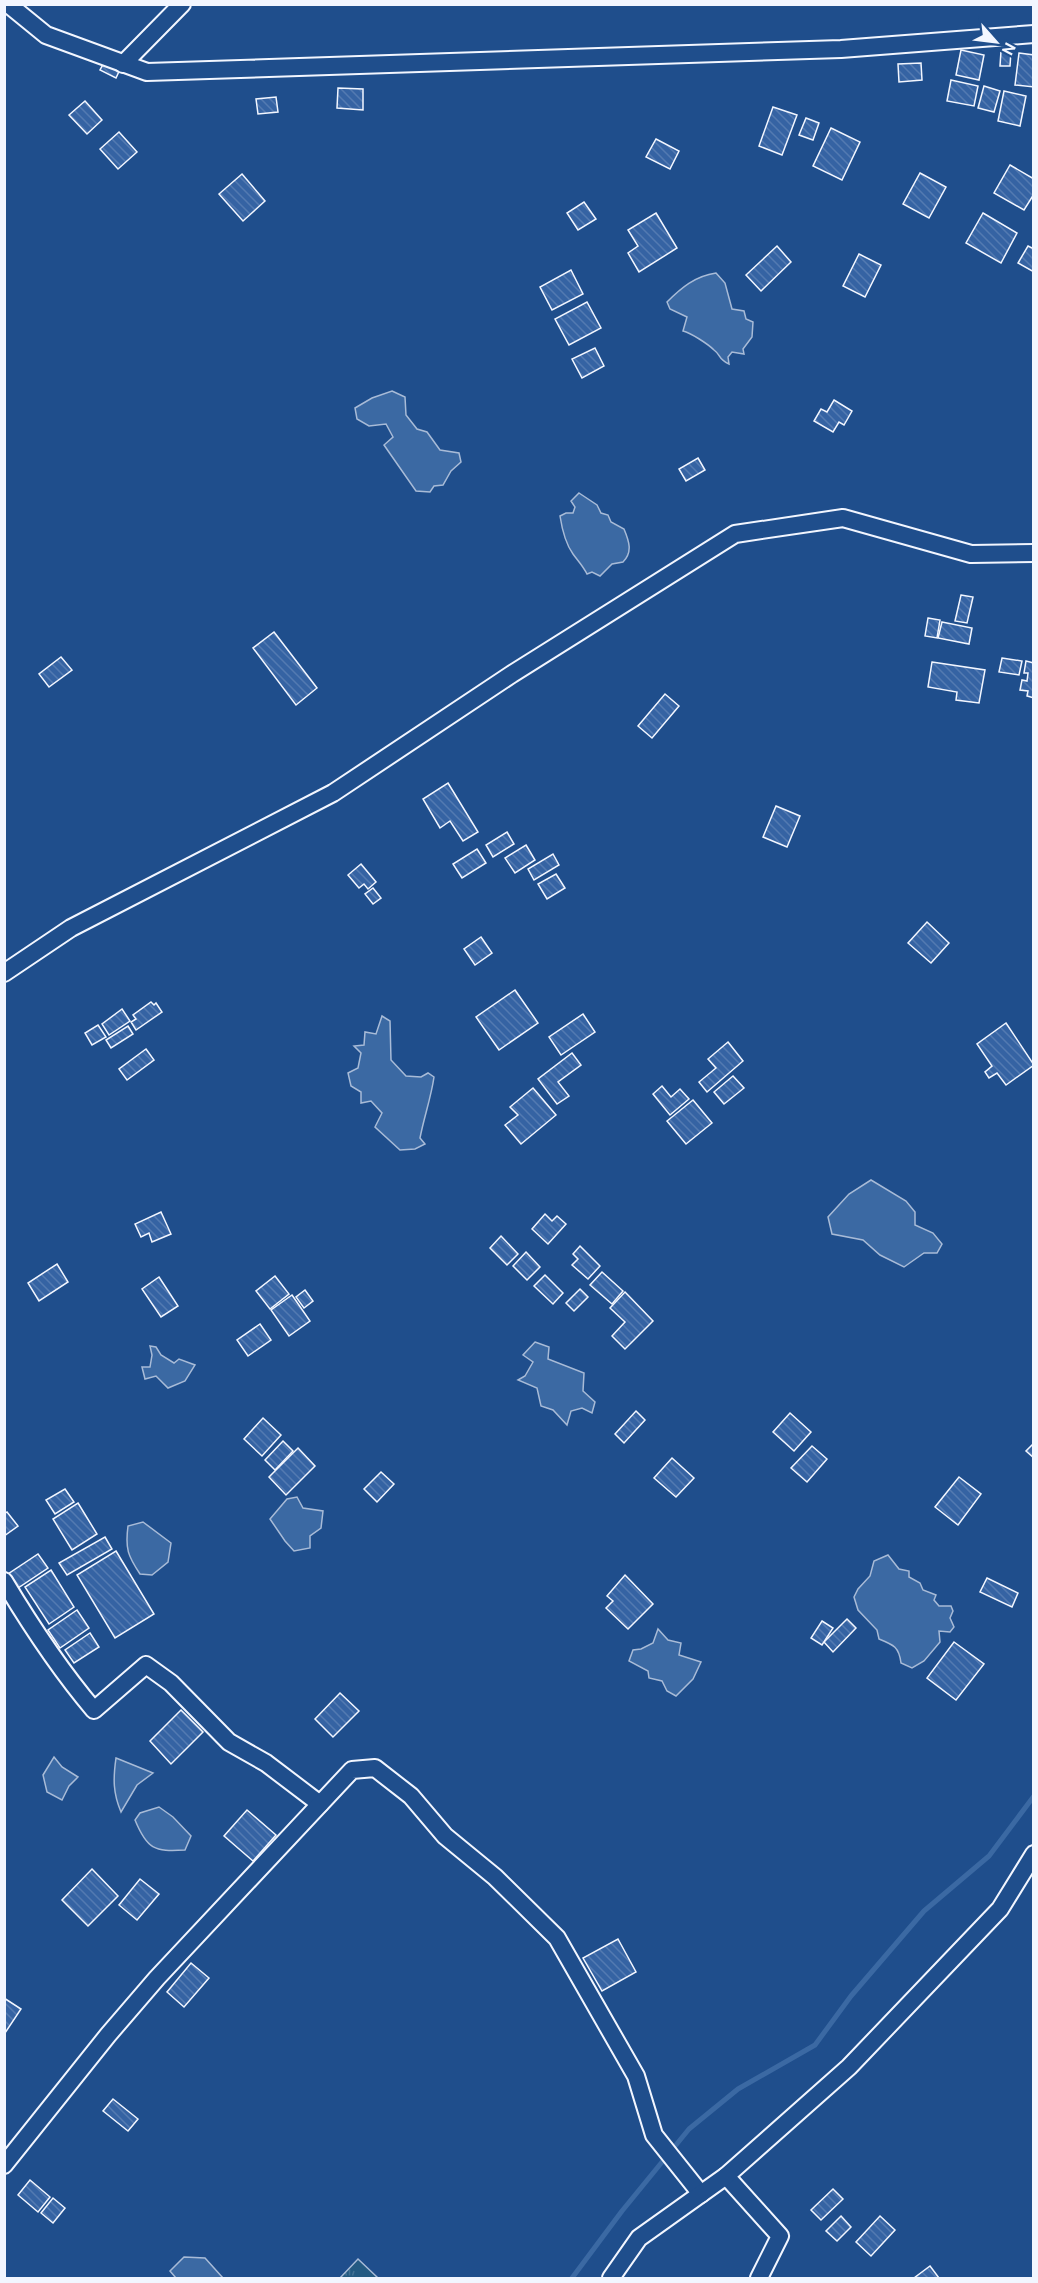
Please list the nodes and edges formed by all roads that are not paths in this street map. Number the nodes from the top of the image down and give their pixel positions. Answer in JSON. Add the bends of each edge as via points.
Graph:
{"nodes":[{"id":1,"x":8,"y":4,"type":"edge"},
{"id":2,"x":182,"y":4,"type":"edge"},
{"id":3,"x":1034,"y":34,"type":"edge"},
{"id":4,"x":123,"y":64,"type":"junction"},
{"id":5,"x":1034,"y":553,"type":"edge"},
{"id":6,"x":4,"y":973,"type":"edge"},
{"id":7,"x":4,"y":1581,"type":"edge"},
{"id":8,"x":320,"y":1804,"type":"junction"},
{"id":9,"x":1034,"y":1854,"type":"edge"},
{"id":10,"x":4,"y":2165,"type":"edge"},
{"id":11,"x":726,"y":2175,"type":"junction"},
{"id":12,"x":701,"y":2194,"type":"junction"},
{"id":13,"x":611,"y":2278,"type":"edge"},
{"id":14,"x":759,"y":2278,"type":"edge"}],
"edges":[{"from":1,"to":4,"type":"street","via":[[46,35]]},
{"from":2,"to":4,"type":"street"},
{"from":3,"to":4,"type":"street","via":[[841,49],[147,72]]},
{"from":5,"to":6,"type":"street","via":[[970,554],[843,518],[735,534],[512,674],[333,794],[71,928]]},
{"from":7,"to":8,"type":"street","via":[[52,1656],[94,1710],[146,1665],[171,1683],[229,1742],[266,1763]]},
{"from":8,"to":10,"type":"street","via":[[115,2026]]},
{"from":8,"to":12,"type":"street","via":[[351,1770],[375,1768],[411,1796],[445,1836],[495,1877],[557,1938],[636,2076],[654,2134]]},
{"from":9,"to":11,"type":"street","via":[[1000,1909],[857,2059]]},
{"from":11,"to":12,"type":"street"},
{"from":11,"to":14,"type":"street","via":[[780,2236]]},
{"from":12,"to":13,"type":"street","via":[[639,2238]]}]}
